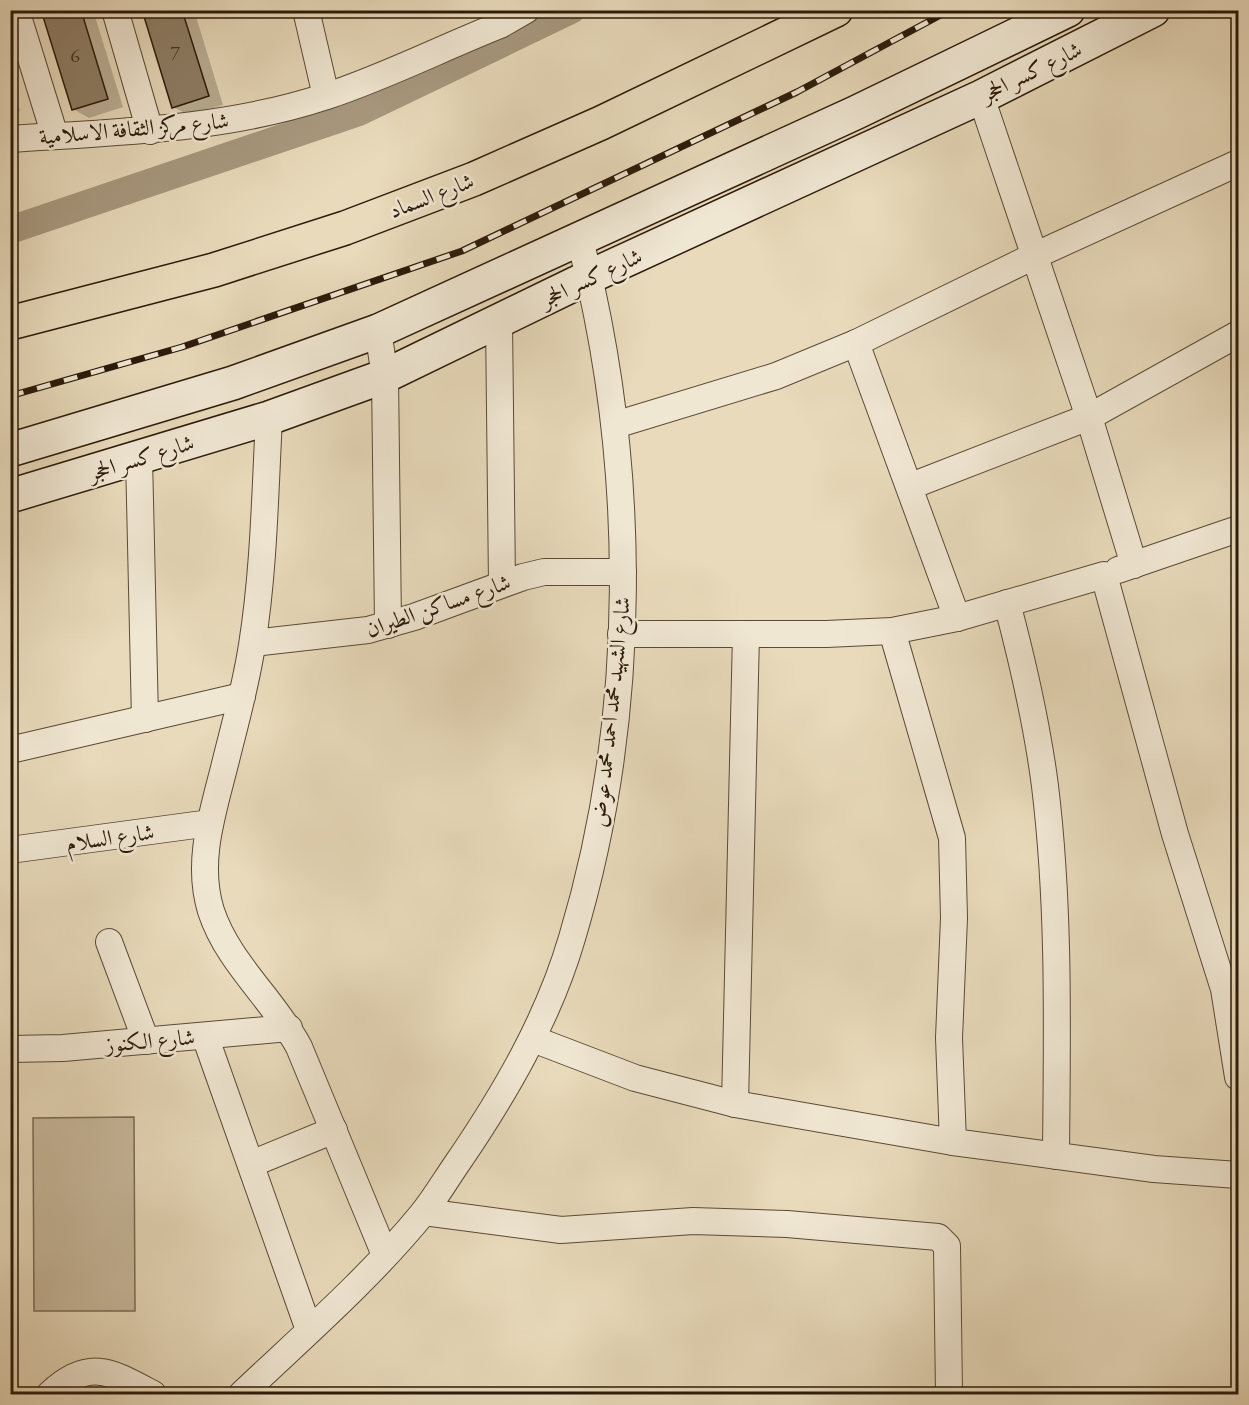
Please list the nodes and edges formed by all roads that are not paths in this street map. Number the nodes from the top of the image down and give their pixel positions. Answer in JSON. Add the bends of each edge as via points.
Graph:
{"nodes":[{"id":1,"x":16,"y":10,"type":"edge"},
{"id":2,"x":115,"y":10,"type":"edge"},
{"id":3,"x":306,"y":10,"type":"edge"},
{"id":4,"x":526,"y":10,"type":"edge"},
{"id":5,"x":1068,"y":10,"type":"edge"},
{"id":6,"x":1153,"y":10,"type":"edge"},
{"id":7,"x":830,"y":13,"type":"edge"},
{"id":8,"x":326,"y":96,"type":"junction"},
{"id":9,"x":981,"y":97,"type":"junction"},
{"id":10,"x":150,"y":131,"type":"junction"},
{"id":11,"x":56,"y":136,"type":"junction"},
{"id":12,"x":10,"y":139,"type":"edge"},
{"id":13,"x":1239,"y":163,"type":"edge"},
{"id":14,"x":580,"y":240,"type":"junction"},
{"id":15,"x":1034,"y":256,"type":"junction"},
{"id":16,"x":589,"y":277,"type":"junction"},
{"id":17,"x":500,"y":321,"type":"junction"},
{"id":18,"x":10,"y":323,"type":"edge"},
{"id":19,"x":378,"y":331,"type":"junction"},
{"id":20,"x":1239,"y":334,"type":"edge"},
{"id":21,"x":856,"y":343,"type":"junction"},
{"id":22,"x":385,"y":376,"type":"junction"},
{"id":23,"x":1089,"y":417,"type":"junction"},
{"id":24,"x":269,"y":418,"type":"junction"},
{"id":25,"x":615,"y":424,"type":"junction"},
{"id":26,"x":10,"y":450,"type":"edge"},
{"id":27,"x":139,"y":457,"type":"junction"},
{"id":28,"x":911,"y":486,"type":"junction"},
{"id":29,"x":10,"y":496,"type":"edge"},
{"id":30,"x":1239,"y":530,"type":"edge"},
{"id":31,"x":1134,"y":565,"type":"junction"},
{"id":32,"x":623,"y":572,"type":"junction"},
{"id":33,"x":1104,"y":574,"type":"junction"},
{"id":34,"x":502,"y":584,"type":"junction"},
{"id":35,"x":1007,"y":603,"type":"junction"},
{"id":36,"x":957,"y":618,"type":"junction"},
{"id":37,"x":388,"y":626,"type":"junction"},
{"id":38,"x":892,"y":631,"type":"junction"},
{"id":39,"x":621,"y":634,"type":"junction"},
{"id":40,"x":746,"y":634,"type":"junction"},
{"id":41,"x":252,"y":644,"type":"junction"},
{"id":42,"x":242,"y":696,"type":"junction"},
{"id":43,"x":144,"y":719,"type":"junction"},
{"id":44,"x":10,"y":750,"type":"edge"},
{"id":45,"x":210,"y":823,"type":"junction"},
{"id":46,"x":10,"y":850,"type":"edge"},
{"id":47,"x":109,"y":942,"type":"dead end"},
{"id":48,"x":289,"y":1028,"type":"junction"},
{"id":49,"x":205,"y":1036,"type":"junction"},
{"id":50,"x":533,"y":1039,"type":"junction"},
{"id":51,"x":146,"y":1041,"type":"junction"},
{"id":52,"x":10,"y":1049,"type":"edge"},
{"id":53,"x":1239,"y":1077,"type":"edge"},
{"id":54,"x":735,"y":1104,"type":"junction"},
{"id":55,"x":334,"y":1130,"type":"junction"},
{"id":56,"x":954,"y":1142,"type":"junction"},
{"id":57,"x":1056,"y":1156,"type":"junction"},
{"id":58,"x":250,"y":1164,"type":"junction"},
{"id":59,"x":1239,"y":1175,"type":"edge"},
{"id":60,"x":424,"y":1212,"type":"junction"},
{"id":61,"x":385,"y":1255,"type":"junction"},
{"id":62,"x":309,"y":1330,"type":"junction"},
{"id":63,"x":50,"y":1395,"type":"edge"},
{"id":64,"x":153,"y":1395,"type":"edge"},
{"id":65,"x":242,"y":1395,"type":"edge"},
{"id":66,"x":949,"y":1395,"type":"edge"}],
"edges":[{"from":1,"to":11,"type":"street"},
{"from":2,"to":10,"type":"street"},
{"from":3,"to":8,"type":"street"},
{"from":4,"to":8,"type":"street","name":"شارع مركز الثقافة الاسلامية","via":[[500,25]]},
{"from":5,"to":14,"type":"main road","name":"شارع كسر الحجر"},
{"from":6,"to":9,"type":"main road","name":"شارع كسر الحجر"},
{"from":7,"to":18,"type":"highway","name":"شارع السماد","via":[[474,179],[378,216],[214,270]]},
{"from":8,"to":10,"type":"street","name":"شارع مركز الثقافة الاسلامية","via":[[241,118]]},
{"from":9,"to":15,"type":"street"},
{"from":9,"to":16,"type":"main road","name":"شارع كسر الحجر"},
{"from":10,"to":11,"type":"street","name":"شارع مركز الثقافة الاسلامية"},
{"from":11,"to":12,"type":"street","name":"شارع مركز الثقافة الاسلامية"},
{"from":13,"to":15,"type":"street"},
{"from":14,"to":16,"type":"street","name":"شارع الشهيد محمد احمد محمد عوض"},
{"from":14,"to":19,"type":"main road","name":"شارع كسر الحجر"},
{"from":15,"to":21,"type":"street"},
{"from":15,"to":23,"type":"street"},
{"from":16,"to":17,"type":"main road","name":"شارع كسر الحجر"},
{"from":16,"to":25,"type":"street","name":"شارع الشهيد محمد احمد محمد عوض"},
{"from":17,"to":22,"type":"main road","name":"شارع كسر الحجر"},
{"from":17,"to":34,"type":"street"},
{"from":19,"to":22,"type":"street"},
{"from":19,"to":26,"type":"main road","name":"شارع كسر الحجر","via":[[233,383]]},
{"from":20,"to":23,"type":"street"},
{"from":21,"to":25,"type":"street","via":[[777,376]]},
{"from":21,"to":28,"type":"street"},
{"from":22,"to":24,"type":"main road","name":"شارع كسر الحجر"},
{"from":22,"to":37,"type":"street"},
{"from":23,"to":28,"type":"street"},
{"from":23,"to":31,"type":"street"},
{"from":24,"to":27,"type":"main road","name":"شارع كسر الحجر"},
{"from":24,"to":41,"type":"street","via":[[260,587]]},
{"from":25,"to":32,"type":"street","name":"شارع الشهيد محمد احمد محمد عوض"},
{"from":27,"to":29,"type":"main road","name":"شارع كسر الحجر"},
{"from":27,"to":43,"type":"street"},
{"from":28,"to":36,"type":"street"},
{"from":30,"to":31,"type":"street"},
{"from":31,"to":33,"type":"street"},
{"from":32,"to":34,"type":"street","name":"شارع مساكن الطيران","via":[[544,572]]},
{"from":32,"to":39,"type":"street","name":"شارع الشهيد محمد احمد محمد عوض"},
{"from":33,"to":35,"type":"street"},
{"from":33,"to":53,"type":"street","via":[[1175,834],[1224,989]]},
{"from":34,"to":37,"type":"street","name":"شارع مساكن الطيران"},
{"from":35,"to":36,"type":"street"},
{"from":35,"to":57,"type":"street","via":[[1026,675],[1045,786],[1057,959]]},
{"from":36,"to":38,"type":"street"},
{"from":37,"to":41,"type":"street","name":"شارع مساكن الطيران"},
{"from":38,"to":40,"type":"street"},
{"from":38,"to":56,"type":"street","via":[[952,838],[954,918],[949,1038]]},
{"from":39,"to":40,"type":"street"},
{"from":39,"to":50,"type":"street","name":"شارع الشهيد محمد احمد محمد عوض","via":[[613,732],[598,837],[572,940]]},
{"from":40,"to":54,"type":"street"},
{"from":41,"to":42,"type":"street"},
{"from":42,"to":43,"type":"street"},
{"from":42,"to":45,"type":"street"},
{"from":43,"to":44,"type":"street"},
{"from":45,"to":46,"type":"street","name":"شارع السلام"},
{"from":45,"to":48,"type":"street","via":[[205,881],[214,918],[237,961]]},
{"from":47,"to":51,"type":"street"},
{"from":48,"to":49,"type":"street","name":"شارع الكنوز"},
{"from":48,"to":55,"type":"street"},
{"from":49,"to":51,"type":"street","name":"شارع الكنوز"},
{"from":49,"to":58,"type":"street"},
{"from":50,"to":54,"type":"street","via":[[634,1078]]},
{"from":50,"to":60,"type":"street","name":"شارع الشهيد محمد احمد محمد عوض","via":[[481,1129]]},
{"from":51,"to":52,"type":"street","name":"شارع الكنوز"},
{"from":54,"to":56,"type":"street"},
{"from":55,"to":58,"type":"street"},
{"from":55,"to":61,"type":"street"},
{"from":56,"to":57,"type":"street"},
{"from":57,"to":59,"type":"street"},
{"from":58,"to":62,"type":"street"},
{"from":60,"to":61,"type":"street","name":"شارع الشهيد محمد احمد محمد عوض"},
{"from":60,"to":66,"type":"street","via":[[561,1230],[693,1221],[787,1224],[938,1237],[947,1246]]},
{"from":61,"to":62,"type":"street","name":"شارع الشهيد محمد احمد محمد عوض"},
{"from":62,"to":65,"type":"street","name":"شارع الشهيد محمد احمد محمد عوض"},
{"from":63,"to":64,"type":"street","via":[[74,1376],[98,1371],[123,1378]]}]}
